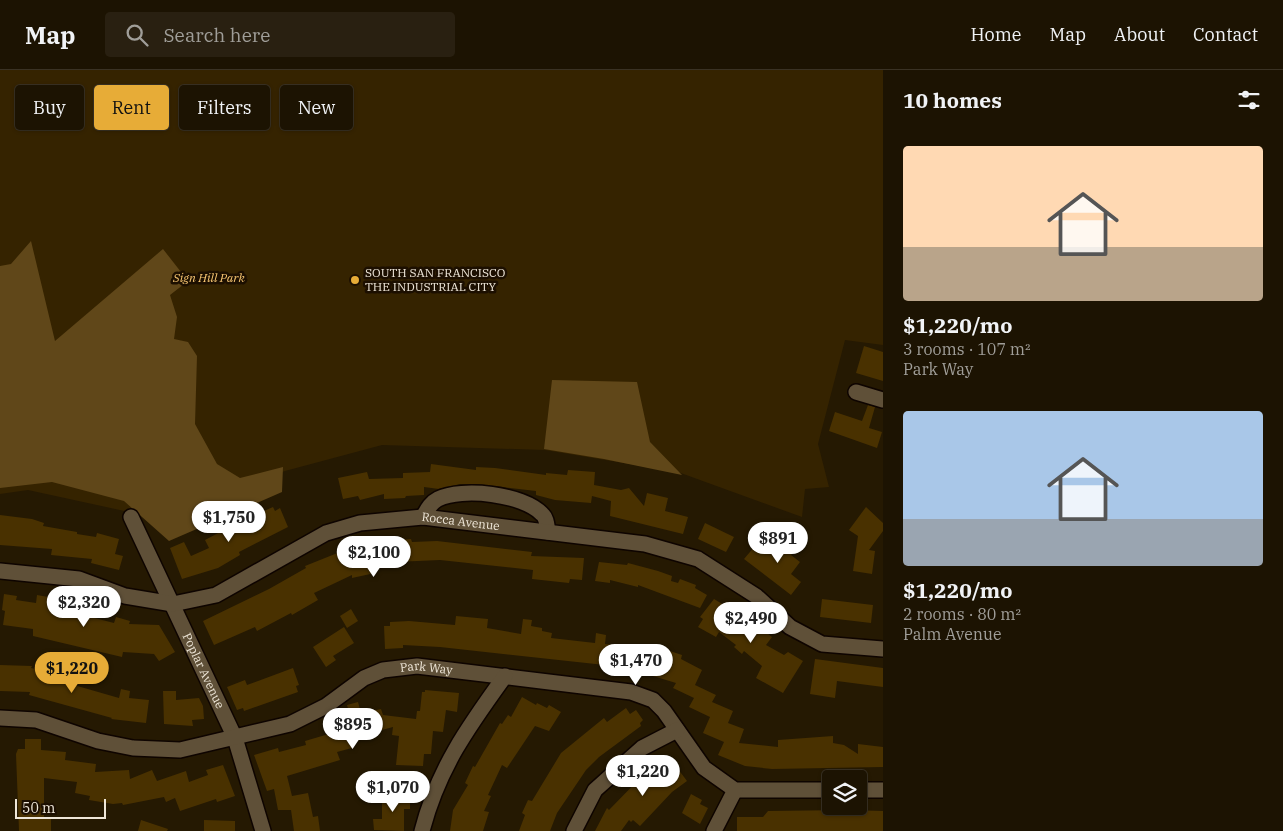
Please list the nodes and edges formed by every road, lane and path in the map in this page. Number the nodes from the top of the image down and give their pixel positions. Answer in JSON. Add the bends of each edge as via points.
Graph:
{"nodes":[{"id":1,"x":856,"y":392,"type":"dead end"},
{"id":2,"x":883,"y":400,"type":"edge"},
{"id":3,"x":131,"y":517,"type":"dead end"},
{"id":4,"x":423,"y":517,"type":"junction"},
{"id":5,"x":548,"y":532,"type":"junction"},
{"id":6,"x":0,"y":571,"type":"edge"},
{"id":7,"x":173,"y":604,"type":"junction"},
{"id":8,"x":883,"y":649,"type":"edge"},
{"id":9,"x":505,"y":676,"type":"junction"},
{"id":10,"x":0,"y":718,"type":"edge"},
{"id":11,"x":677,"y":730,"type":"junction"},
{"id":12,"x":235,"y":738,"type":"junction"},
{"id":13,"x":735,"y":790,"type":"junction"},
{"id":14,"x":822,"y":790,"type":"edge"},
{"id":15,"x":867,"y":790,"type":"edge"},
{"id":16,"x":883,"y":790,"type":"edge"},
{"id":17,"x":263,"y":831,"type":"edge"},
{"id":18,"x":422,"y":831,"type":"edge"},
{"id":19,"x":574,"y":831,"type":"edge"},
{"id":20,"x":714,"y":831,"type":"edge"}],
"edges":[{"from":1,"to":2,"type":"street"},
{"from":3,"to":7,"type":"street","name":"Poplar Avenue"},
{"from":4,"to":5,"type":"street","name":"Rocca Avenue"},
{"from":4,"to":5,"type":"street","via":[[430,505],[447,495],[460,492],[507,497],[532,506],[542,514]]},
{"from":4,"to":7,"type":"street","name":"Rocca Avenue","via":[[360,523],[326,532],[216,595]]},
{"from":5,"to":8,"type":"street","name":"Rocca Avenue","via":[[645,544],[698,559],[756,596],[790,627],[822,644]]},
{"from":6,"to":7,"type":"street","name":"Rocca Avenue","via":[[79,579],[125,596]]},
{"from":7,"to":12,"type":"street","name":"Poplar Avenue"},
{"from":9,"to":11,"type":"street","name":"Park Way","via":[[631,692],[653,700]]},
{"from":9,"to":12,"type":"street","name":"Park Way","via":[[416,666],[383,670],[364,678],[326,706],[290,724]]},
{"from":9,"to":18,"type":"street","via":[[462,736],[430,801]]},
{"from":10,"to":12,"type":"street","name":"Park Way","via":[[36,720],[98,741],[134,748],[180,750]]},
{"from":11,"to":13,"type":"street","name":"Park Way","via":[[704,768]]},
{"from":11,"to":19,"type":"street","via":[[642,748],[595,790]]},
{"from":12,"to":17,"type":"street","name":"Poplar Avenue"},
{"from":13,"to":14,"type":"street"},
{"from":13,"to":20,"type":"street"},
{"from":15,"to":16,"type":"street"}]}
